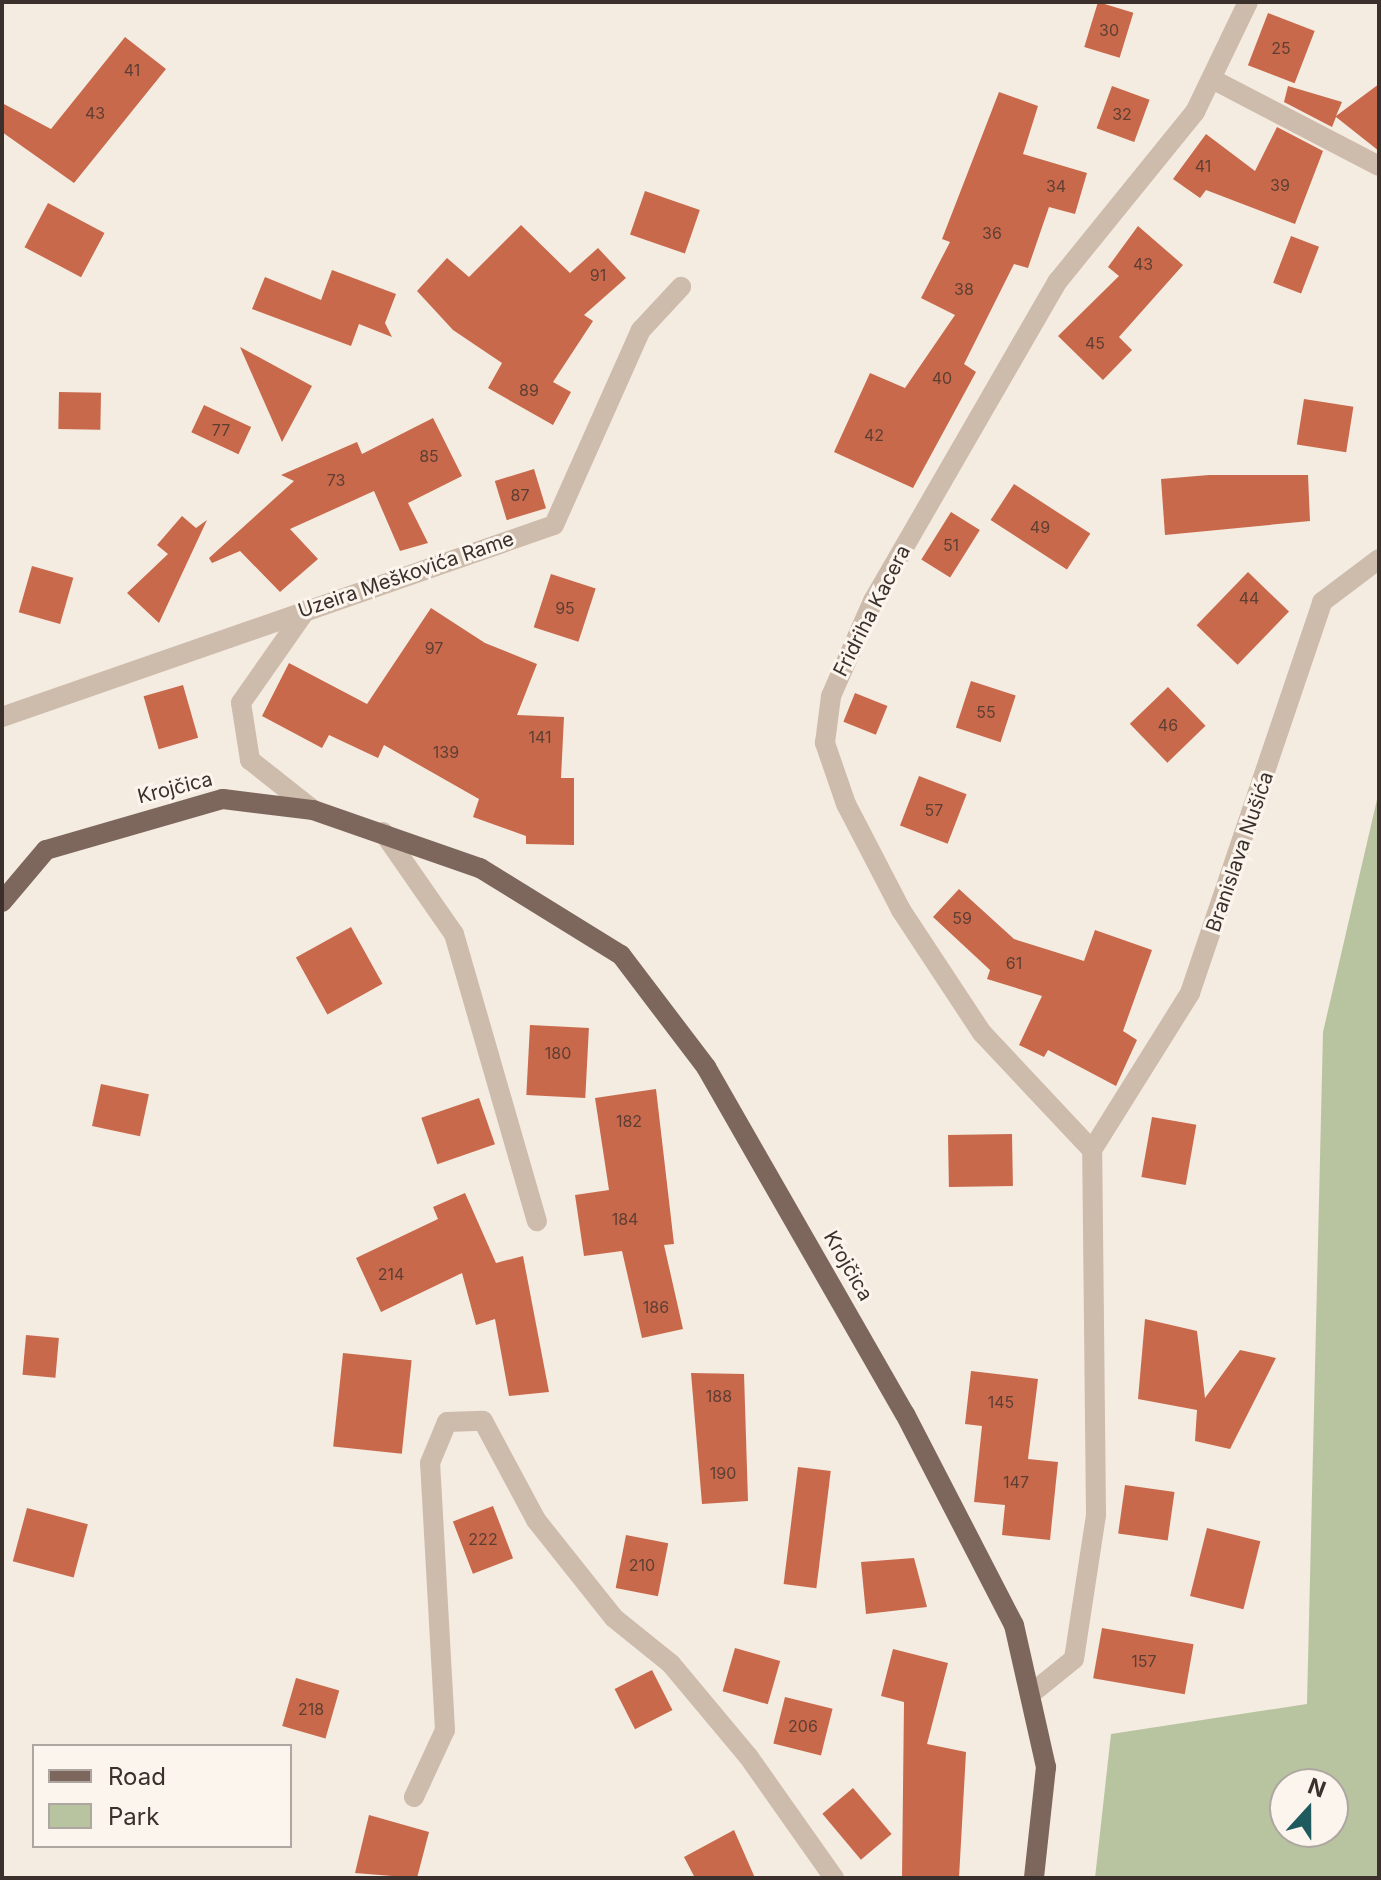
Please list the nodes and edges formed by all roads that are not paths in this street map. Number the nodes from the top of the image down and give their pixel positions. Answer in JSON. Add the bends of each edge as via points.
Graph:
{"nodes":[{"id":1,"x":1248,"y":2,"type":"edge"},
{"id":2,"x":1212,"y":79,"type":"junction"},
{"id":3,"x":1379,"y":166,"type":"edge"},
{"id":4,"x":681,"y":287,"type":"dead end"},
{"id":5,"x":1379,"y":559,"type":"edge"},
{"id":6,"x":306,"y":610,"type":"junction"},
{"id":7,"x":2,"y":717,"type":"edge"},
{"id":8,"x":313,"y":810,"type":"junction"},
{"id":9,"x":383,"y":832,"type":"junction"},
{"id":10,"x":2,"y":902,"type":"edge"},
{"id":11,"x":1092,"y":1150,"type":"junction"},
{"id":12,"x":537,"y":1221,"type":"dead end"},
{"id":13,"x":1032,"y":1693,"type":"junction"},
{"id":14,"x":414,"y":1797,"type":"dead end"},
{"id":15,"x":834,"y":1878,"type":"edge"},
{"id":16,"x":1034,"y":1878,"type":"edge"}],
"edges":[{"from":1,"to":2,"type":"street","name":"Fridriha Kacera"},
{"from":2,"to":3,"type":"street"},
{"from":2,"to":11,"type":"street","name":"Fridriha Kacera","via":[[1195,112],[1058,281],[978,417],[873,601],[831,696],[825,743],[846,804],[930,960],[982,1033]]},
{"from":4,"to":6,"type":"street","name":"Uzeira Meškovića Rame","via":[[641,330],[554,525]]},
{"from":5,"to":11,"type":"street","name":"Branislava Nušića","via":[[1322,602],[1190,993]]},
{"from":6,"to":7,"type":"street","name":"Uzeira Meškovića Rame"},
{"from":6,"to":8,"type":"street","via":[[241,703],[250,760]]},
{"from":8,"to":9,"type":"main road","name":"Krojčica"},
{"from":8,"to":10,"type":"main road","name":"Krojčica","via":[[223,799],[123,827],[46,850]]},
{"from":9,"to":12,"type":"street","via":[[454,934]]},
{"from":9,"to":13,"type":"main road","name":"Krojčica","via":[[480,868],[621,955],[706,1067],[981,1553],[1014,1625]]},
{"from":11,"to":13,"type":"street","via":[[1096,1515],[1074,1659]]},
{"from":13,"to":16,"type":"main road","name":"Krojčica","via":[[1046,1767]]},
{"from":14,"to":15,"type":"street","via":[[445,1730],[430,1463],[447,1422],[483,1421],[536,1520],[614,1618],[671,1664],[739,1744]]}]}
